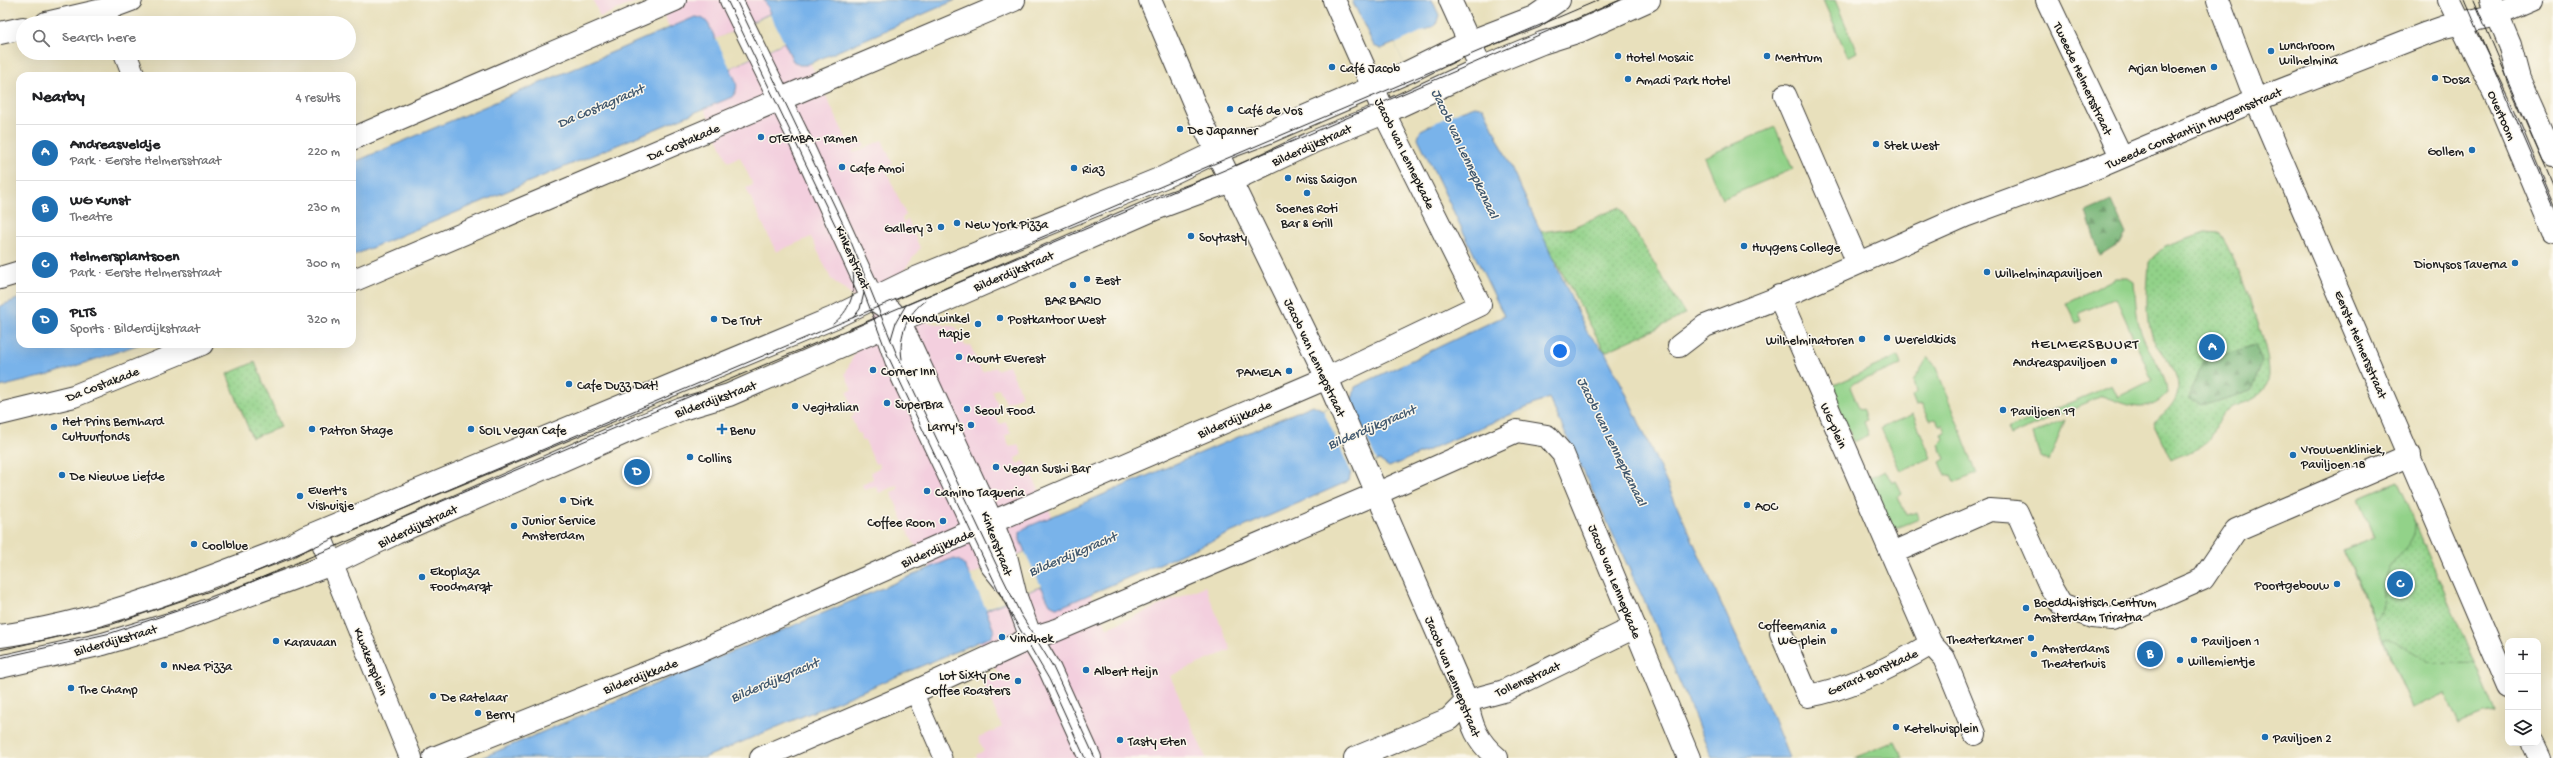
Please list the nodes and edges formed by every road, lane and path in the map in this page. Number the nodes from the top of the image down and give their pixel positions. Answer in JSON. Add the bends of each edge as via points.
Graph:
{"nodes":[{"id":1,"x":131,"y":0,"type":"edge"},
{"id":2,"x":675,"y":0,"type":"edge"},
{"id":3,"x":731,"y":0,"type":"edge"},
{"id":4,"x":1014,"y":0,"type":"edge"},
{"id":5,"x":1150,"y":0,"type":"edge"},
{"id":6,"x":1334,"y":0,"type":"edge"},
{"id":7,"x":1450,"y":0,"type":"edge"},
{"id":8,"x":1559,"y":0,"type":"edge"},
{"id":9,"x":1650,"y":0,"type":"edge"},
{"id":10,"x":2047,"y":0,"type":"edge"},
{"id":11,"x":2218,"y":0,"type":"edge"},
{"id":12,"x":2449,"y":0,"type":"edge"},
{"id":13,"x":2532,"y":0,"type":"edge"},
{"id":14,"x":2494,"y":7,"type":"edge"},
{"id":15,"x":108,"y":11,"type":"edge"},
{"id":16,"x":82,"y":16,"type":"edge"},
{"id":17,"x":2460,"y":23,"type":"junction"},
{"id":18,"x":16,"y":30,"type":"edge"},
{"id":19,"x":0,"y":33,"type":"edge"},
{"id":20,"x":1469,"y":42,"type":"junction"},
{"id":21,"x":128,"y":60,"type":"edge"},
{"id":22,"x":1481,"y":68,"type":"junction"},
{"id":23,"x":132,"y":72,"type":"edge"},
{"id":24,"x":1371,"y":81,"type":"junction"},
{"id":25,"x":1785,"y":95,"type":"dead end"},
{"id":26,"x":780,"y":100,"type":"junction"},
{"id":27,"x":2256,"y":100,"type":"junction"},
{"id":28,"x":1384,"y":112,"type":"junction"},
{"id":29,"x":356,"y":137,"type":"edge"},
{"id":30,"x":1216,"y":152,"type":"junction"},
{"id":31,"x":2121,"y":156,"type":"junction"},
{"id":32,"x":2553,"y":156,"type":"edge"},
{"id":33,"x":1231,"y":181,"type":"junction"},
{"id":34,"x":2553,"y":231,"type":"edge"},
{"id":35,"x":1858,"y":263,"type":"junction"},
{"id":36,"x":16,"y":273,"type":"edge"},
{"id":37,"x":0,"y":278,"type":"edge"},
{"id":38,"x":356,"y":279,"type":"edge"},
{"id":39,"x":1779,"y":296,"type":"junction"},
{"id":40,"x":872,"y":298,"type":"junction"},
{"id":41,"x":1480,"y":305,"type":"joint"},
{"id":42,"x":891,"y":323,"type":"junction"},
{"id":43,"x":1679,"y":346,"type":"dead end"},
{"id":44,"x":192,"y":348,"type":"edge"},
{"id":45,"x":1330,"y":387,"type":"junction"},
{"id":46,"x":0,"y":414,"type":"edge"},
{"id":47,"x":2410,"y":455,"type":"junction"},
{"id":48,"x":1374,"y":484,"type":"junction"},
{"id":49,"x":983,"y":526,"type":"junction"},
{"id":50,"x":321,"y":533,"type":"junction"},
{"id":51,"x":1892,"y":553,"type":"junction"},
{"id":52,"x":332,"y":564,"type":"junction"},
{"id":53,"x":1635,"y":627,"type":"junction"},
{"id":54,"x":1781,"y":633,"type":"dead end"},
{"id":55,"x":0,"y":636,"type":"edge"},
{"id":56,"x":1031,"y":638,"type":"junction"},
{"id":57,"x":1932,"y":644,"type":"junction"},
{"id":58,"x":0,"y":667,"type":"edge"},
{"id":59,"x":2505,"y":681,"type":"edge"},
{"id":60,"x":914,"y":692,"type":"junction"},
{"id":61,"x":1467,"y":701,"type":"junction"},
{"id":62,"x":1975,"y":734,"type":"dead end"},
{"id":63,"x":2533,"y":746,"type":"edge"},
{"id":64,"x":411,"y":758,"type":"edge"},
{"id":65,"x":434,"y":758,"type":"edge"},
{"id":66,"x":761,"y":758,"type":"edge"},
{"id":67,"x":943,"y":758,"type":"edge"},
{"id":68,"x":1090,"y":758,"type":"edge"},
{"id":69,"x":1355,"y":758,"type":"edge"},
{"id":70,"x":1497,"y":758,"type":"edge"},
{"id":71,"x":1689,"y":758,"type":"edge"},
{"id":72,"x":2539,"y":758,"type":"edge"}],
"edges":[{"from":1,"to":15,"type":"street"},
{"from":2,"to":29,"type":"street"},
{"from":3,"to":26,"type":"street","name":"Kinkerstraat"},
{"from":4,"to":26,"type":"street","name":"Da Costakade"},
{"from":5,"to":30,"type":"street","name":"Jacob van Lennepstraat"},
{"from":6,"to":24,"type":"street","name":"Jacob van Lennepkade"},
{"from":7,"to":20,"type":"street"},
{"from":8,"to":20,"type":"street","name":"Bilderdijkstraat","via":[[1534,17]]},
{"from":9,"to":22,"type":"street","name":"Bilderdijkstraat","via":[[1580,31],[1542,43]]},
{"from":10,"to":31,"type":"street","name":"Tweede Helmersstraat"},
{"from":11,"to":27,"type":"street","name":"Eerste Helmersstraat"},
{"from":12,"to":17,"type":"street","name":"Overtoom"},
{"from":13,"to":14,"type":"street","name":"Tweede Constantijn Huygensstraat"},
{"from":14,"to":17,"type":"street","name":"Tweede Constantijn Huygensstraat"},
{"from":14,"to":32,"type":"street","via":[[2510,45],[2520,79]]},
{"from":15,"to":16,"type":"street"},
{"from":17,"to":27,"type":"street","name":"Tweede Constantijn Huygensstraat"},
{"from":17,"to":34,"type":"street","name":"Overtoom","via":[[2500,105]]},
{"from":18,"to":19,"type":"street"},
{"from":20,"to":22,"type":"street"},
{"from":20,"to":24,"type":"street","name":"Bilderdijkstraat","via":[[1408,72]]},
{"from":21,"to":23,"type":"street"},
{"from":22,"to":28,"type":"street","name":"Bilderdijkstraat"},
{"from":24,"to":28,"type":"street","name":"Jacob van Lennepkade"},
{"from":24,"to":30,"type":"street","name":"Bilderdijkstraat","via":[[1269,132]]},
{"from":25,"to":35,"type":"street"},
{"from":26,"to":38,"type":"street","name":"Da Costakade"},
{"from":26,"to":40,"type":"street","name":"Kinkerstraat"},
{"from":27,"to":31,"type":"street","name":"Tweede Constantijn Huygensstraat"},
{"from":27,"to":47,"type":"street","name":"Eerste Helmersstraat"},
{"from":28,"to":33,"type":"street","name":"Bilderdijkstraat"},
{"from":28,"to":41,"type":"street","name":"Jacob van Lennepkade"},
{"from":30,"to":33,"type":"street","name":"Jacob van Lennepstraat"},
{"from":30,"to":40,"type":"street","name":"Bilderdijkstraat","via":[[1164,177]]},
{"from":31,"to":35,"type":"street","name":"Tweede Constantijn Huygensstraat","via":[[2101,166],[1965,216]]},
{"from":33,"to":42,"type":"street","name":"Bilderdijkstraat","via":[[1155,209]]},
{"from":33,"to":45,"type":"street","name":"Jacob van Lennepstraat"},
{"from":35,"to":39,"type":"street","name":"Tweede Constantijn Huygensstraat"},
{"from":36,"to":37,"type":"street"},
{"from":39,"to":43,"type":"street","name":"Tweede Constantijn Huygensstraat","via":[[1705,326]]},
{"from":39,"to":51,"type":"street","name":"WG-plein"},
{"from":40,"to":42,"type":"street","name":"Kinkerstraat","via":[[891,311]]},
{"from":40,"to":50,"type":"street","name":"Bilderdijkstraat","via":[[833,318]]},
{"from":41,"to":45,"type":"street","name":"Bilderdijkkade"},
{"from":42,"to":49,"type":"street","name":"Kinkerstraat","via":[[901,374]]},
{"from":42,"to":52,"type":"street","name":"Bilderdijkstraat","via":[[729,395],[682,409],[638,427],[396,533]]},
{"from":44,"to":46,"type":"street","name":"Da Costakade","via":[[74,396]]},
{"from":45,"to":48,"type":"street","name":"Jacob van Lennepstraat"},
{"from":45,"to":49,"type":"street","name":"Bilderdijkkade"},
{"from":47,"to":51,"type":"street","via":[[2236,530],[2203,579],[2112,619],[2093,617],[2061,605],[2048,584],[2017,512],[1990,510]]},
{"from":47,"to":59,"type":"street","name":"Eerste Helmersstraat"},
{"from":48,"to":53,"type":"street","name":"Jacob van Lennepkade","via":[[1517,431],[1547,436],[1563,454]]},
{"from":48,"to":56,"type":"street","via":[[1057,630]]},
{"from":48,"to":61,"type":"street","name":"Jacob van Lennepstraat"},
{"from":49,"to":56,"type":"street","name":"Kinkerstraat","via":[[1016,597]]},
{"from":49,"to":65,"type":"street","name":"Bilderdijkkade","via":[[701,651]]},
{"from":50,"to":52,"type":"street","name":"Kwakersplein"},
{"from":50,"to":55,"type":"street","name":"Bilderdijkstraat","via":[[152,600],[74,623]]},
{"from":51,"to":57,"type":"street","name":"WG-plein"},
{"from":52,"to":58,"type":"street","name":"Bilderdijkstraat","via":[[176,622],[103,644]]},
{"from":52,"to":64,"type":"street","name":"Kwakersplein"},
{"from":53,"to":61,"type":"street","name":"Tollensstraat","via":[[1504,691]]},
{"from":53,"to":71,"type":"street","name":"Jacob van Lennepkade"},
{"from":54,"to":57,"type":"street","name":"Gerard Borstkade","via":[[1808,696],[1828,692]]},
{"from":56,"to":60,"type":"street"},
{"from":56,"to":68,"type":"street","name":"Kinkerstraat","via":[[1050,670]]},
{"from":57,"to":62,"type":"street","via":[[1944,658]]},
{"from":60,"to":66,"type":"street"},
{"from":60,"to":67,"type":"street"},
{"from":61,"to":69,"type":"street","name":"Tollensstraat","via":[[1449,718]]},
{"from":61,"to":70,"type":"street","name":"Jacob van Lennepstraat","via":[[1470,720],[1482,746]]},
{"from":63,"to":72,"type":"street"}]}
